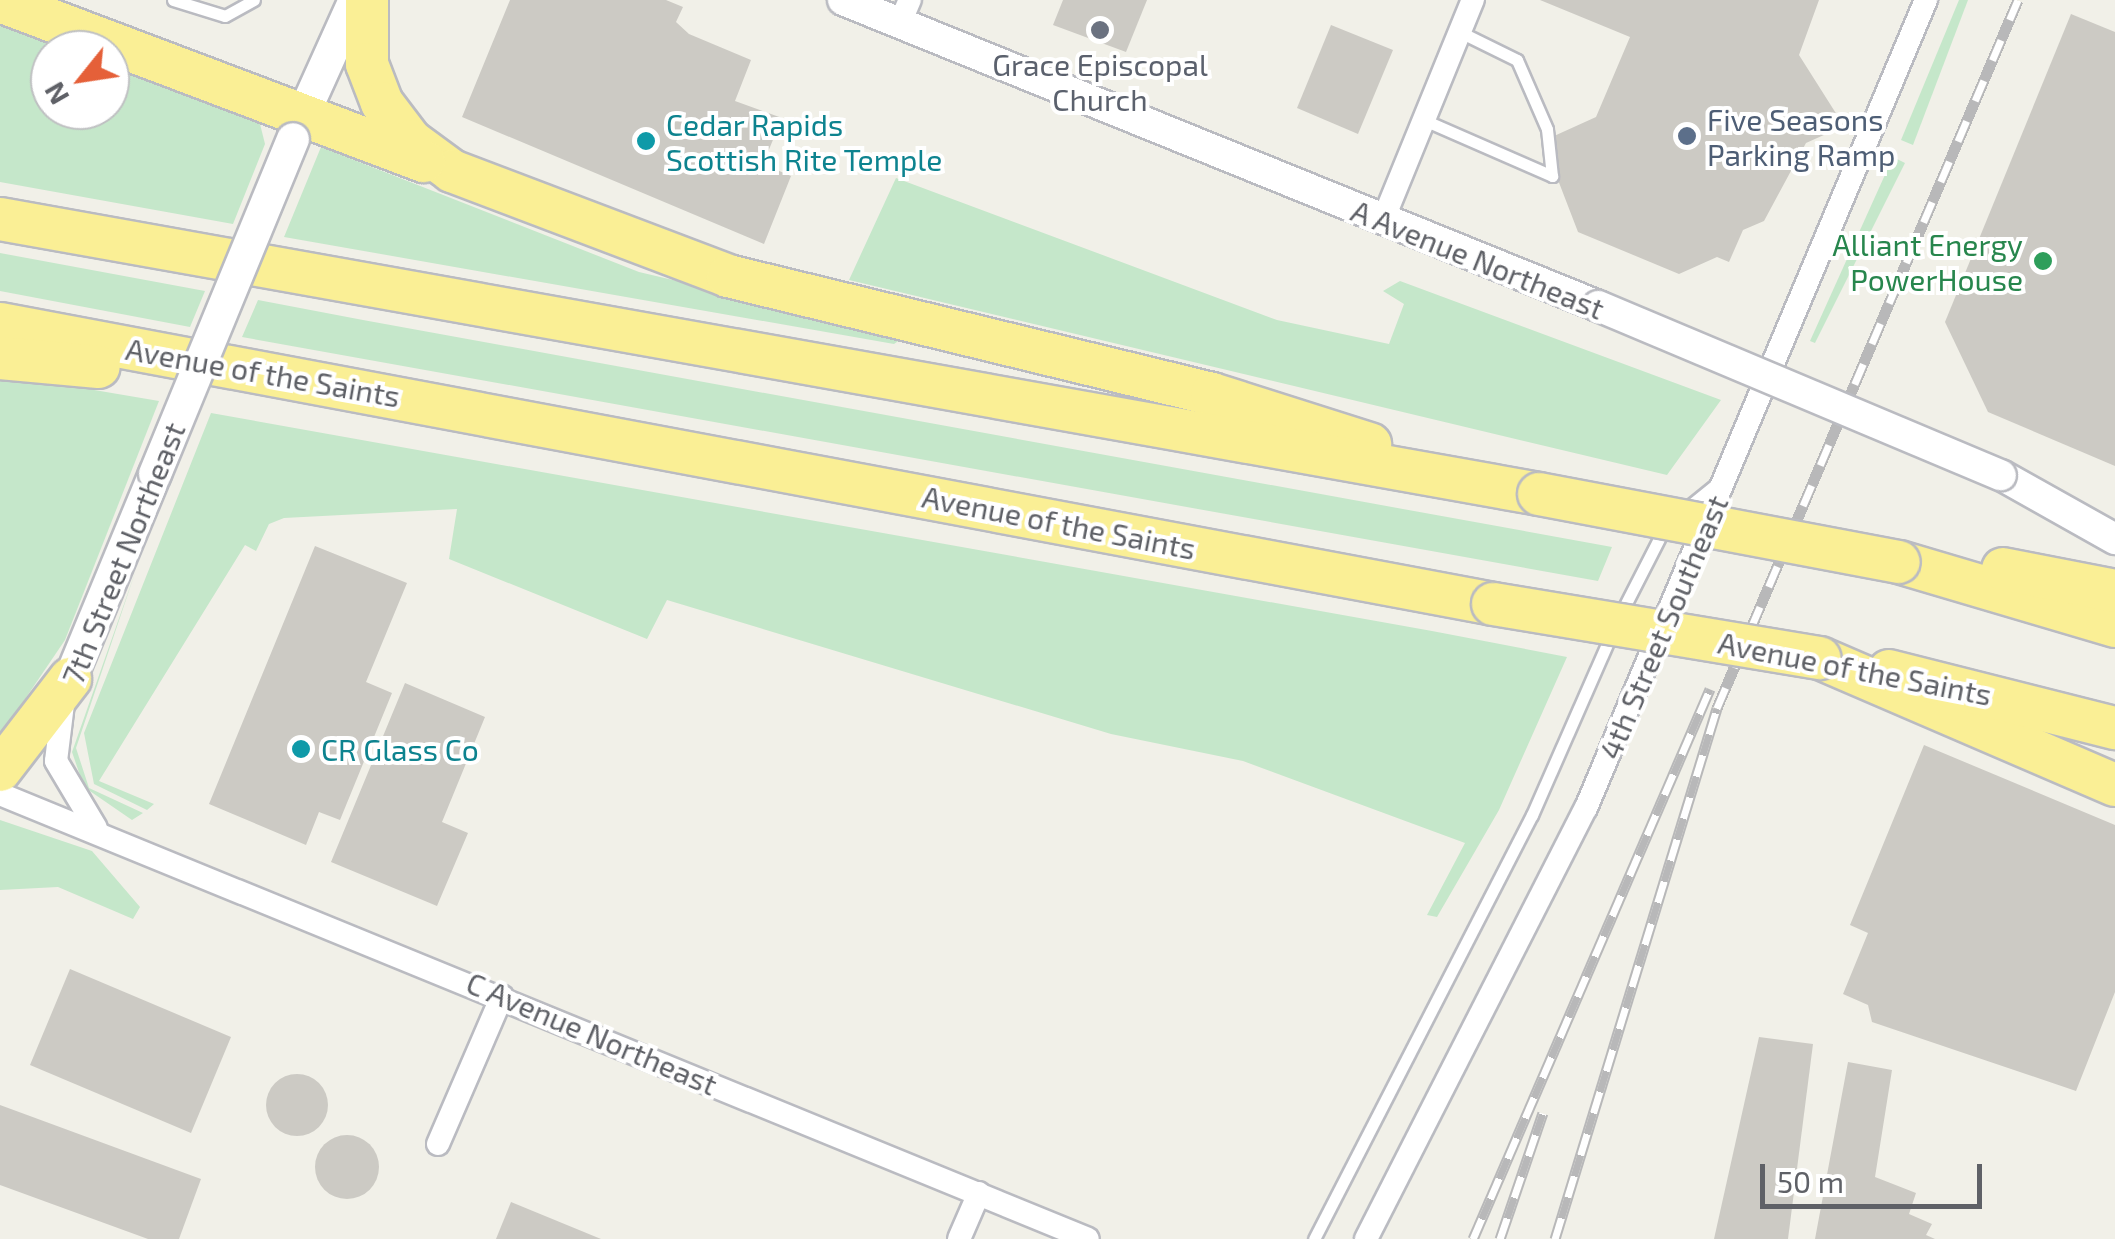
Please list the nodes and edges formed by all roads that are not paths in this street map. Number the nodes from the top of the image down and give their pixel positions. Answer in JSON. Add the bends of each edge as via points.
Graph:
{"nodes":[{"id":1,"x":173,"y":0,"type":"edge"},
{"id":2,"x":254,"y":0,"type":"edge"},
{"id":3,"x":355,"y":0,"type":"edge"},
{"id":4,"x":367,"y":0,"type":"edge"},
{"id":5,"x":842,"y":0,"type":"edge"},
{"id":6,"x":1473,"y":0,"type":"edge"},
{"id":7,"x":1926,"y":0,"type":"edge"},
{"id":8,"x":0,"y":1,"type":"edge"},
{"id":9,"x":905,"y":12,"type":"edge"},
{"id":10,"x":1460,"y":32,"type":"junction"},
{"id":11,"x":1424,"y":120,"type":"junction"},
{"id":12,"x":298,"y":127,"type":"junction"},
{"id":13,"x":452,"y":172,"type":"junction"},
{"id":14,"x":0,"y":219,"type":"edge"},
{"id":15,"x":1383,"y":220,"type":"junction"},
{"id":16,"x":0,"y":324,"type":"edge"},
{"id":17,"x":0,"y":358,"type":"edge"},
{"id":18,"x":385,"y":395,"type":"junction"},
{"id":19,"x":2001,"y":475,"type":"junction"},
{"id":20,"x":1727,"y":476,"type":"junction"},
{"id":21,"x":1488,"y":486,"type":"junction"},
{"id":22,"x":2115,"y":515,"type":"edge"},
{"id":23,"x":2115,"y":539,"type":"edge"},
{"id":24,"x":1899,"y":562,"type":"junction"},
{"id":25,"x":2115,"y":592,"type":"edge"},
{"id":26,"x":2115,"y":626,"type":"edge"},
{"id":27,"x":1820,"y":658,"type":"junction"},
{"id":28,"x":70,"y":679,"type":"junction"},
{"id":29,"x":2115,"y":728,"type":"edge"},
{"id":30,"x":0,"y":770,"type":"edge"},
{"id":31,"x":2115,"y":785,"type":"edge"},
{"id":32,"x":0,"y":794,"type":"edge"},
{"id":33,"x":96,"y":828,"type":"junction"},
{"id":34,"x":502,"y":996,"type":"junction"},
{"id":35,"x":438,"y":1144,"type":"dead end"},
{"id":36,"x":979,"y":1193,"type":"junction"},
{"id":37,"x":959,"y":1239,"type":"edge"},
{"id":38,"x":1088,"y":1239,"type":"edge"},
{"id":39,"x":1314,"y":1239,"type":"edge"},
{"id":40,"x":1366,"y":1239,"type":"edge"}],
"edges":[{"from":1,"to":2,"type":"lane","via":[[225,16]]},
{"from":3,"to":12,"type":"main road","name":"7th Street Northeast"},
{"from":4,"to":13,"type":"highway","via":[[368,64],[382,102],[410,141]]},
{"from":5,"to":9,"type":"street","name":"A Avenue Northeast"},
{"from":6,"to":10,"type":"street"},
{"from":7,"to":20,"type":"street","name":"4th Street Southeast"},
{"from":8,"to":12,"type":"highway"},
{"from":9,"to":15,"type":"street","name":"A Avenue Northeast"},
{"from":10,"to":11,"type":"street"},
{"from":10,"to":11,"type":"lane","via":[[1517,60],[1547,130],[1552,176]]},
{"from":11,"to":15,"type":"street"},
{"from":12,"to":13,"type":"highway"},
{"from":12,"to":28,"type":"main road","name":"7th Street Northeast","bridge":true},
{"from":13,"to":21,"type":"highway","via":[[662,256],[1212,394]]},
{"from":14,"to":21,"type":"highway"},
{"from":15,"to":19,"type":"street","name":"A Avenue Northeast","bridge":true},
{"from":16,"to":18,"type":"highway","name":"Avenue of the Saints"},
{"from":17,"to":18,"type":"highway"},
{"from":18,"to":27,"type":"highway","name":"Avenue of the Saints","bridge":true,"via":[[1494,604]]},
{"from":19,"to":22,"type":"street","name":"A Avenue Northeast"},
{"from":19,"to":23,"type":"street"},
{"from":20,"to":39,"type":"lane","via":[[1664,528],[1642,564],[1532,815]]},
{"from":20,"to":40,"type":"street","name":"4th Street Southeast","via":[[1586,808]]},
{"from":21,"to":24,"type":"highway","bridge":true},
{"from":24,"to":25,"type":"highway","via":[[2032,572]]},
{"from":24,"to":26,"type":"highway"},
{"from":27,"to":29,"type":"highway","name":"Avenue of the Saints"},
{"from":27,"to":31,"type":"highway"},
{"from":28,"to":30,"type":"highway"},
{"from":28,"to":33,"type":"street","name":"7th Street Northeast","via":[[56,761]]},
{"from":32,"to":33,"type":"street","name":"C Avenue Northeast"},
{"from":33,"to":34,"type":"street","name":"C Avenue Northeast"},
{"from":34,"to":35,"type":"street"},
{"from":34,"to":36,"type":"street","name":"C Avenue Northeast"},
{"from":36,"to":37,"type":"street"},
{"from":36,"to":38,"type":"street","name":"C Avenue Northeast"}]}
